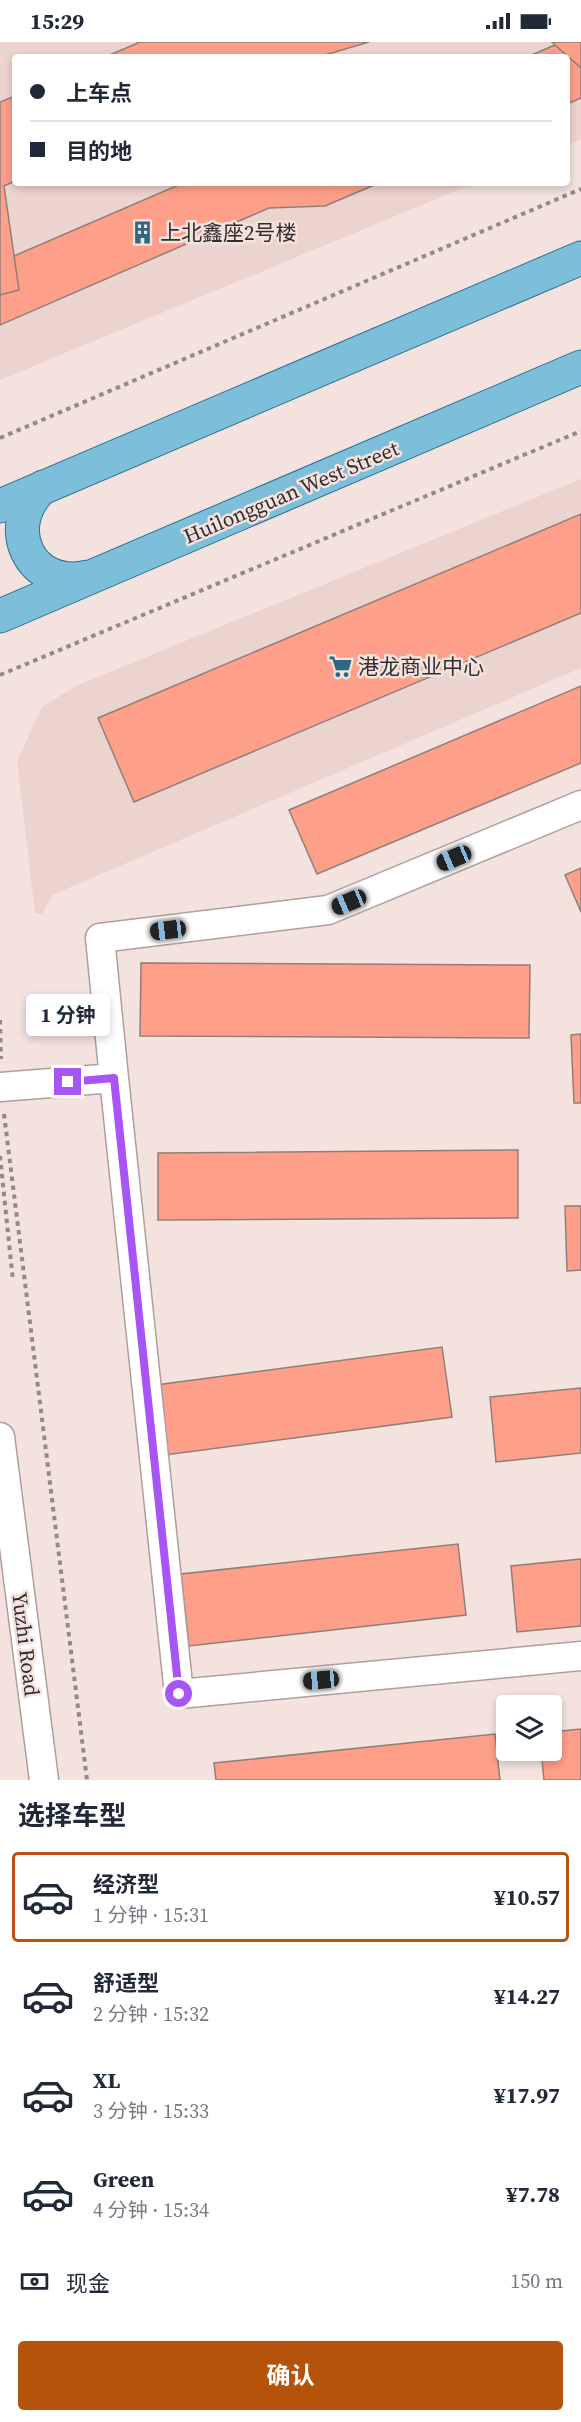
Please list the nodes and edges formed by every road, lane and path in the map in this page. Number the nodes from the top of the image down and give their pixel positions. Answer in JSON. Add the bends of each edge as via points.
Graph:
{"nodes":[{"id":1,"x":581,"y":189,"type":"edge"},
{"id":2,"x":581,"y":258,"type":"edge"},
{"id":3,"x":581,"y":367,"type":"edge"},
{"id":4,"x":581,"y":430,"type":"edge"},
{"id":5,"x":0,"y":438,"type":"edge"},
{"id":6,"x":43,"y":487,"type":"junction"},
{"id":7,"x":0,"y":506,"type":"edge"},
{"id":8,"x":94,"y":576,"type":"junction"},
{"id":9,"x":0,"y":616,"type":"edge"},
{"id":10,"x":0,"y":675,"type":"edge"},
{"id":11,"x":581,"y":805,"type":"edge"},
{"id":12,"x":0,"y":1020,"type":"edge"},
{"id":13,"x":114,"y":1078,"type":"junction"},
{"id":14,"x":1,"y":1087,"type":"edge"},
{"id":15,"x":0,"y":1156,"type":"edge"},
{"id":16,"x":13,"y":1281,"type":"dead end"},
{"id":17,"x":0,"y":1437,"type":"edge"},
{"id":18,"x":581,"y":1656,"type":"edge"},
{"id":19,"x":44,"y":1780,"type":"edge"},
{"id":20,"x":87,"y":1780,"type":"edge"}],
"edges":[{"from":1,"to":5,"type":"path"},
{"from":2,"to":6,"type":"main road"},
{"from":3,"to":8,"type":"main road","name":"Huilongguan West Street"},
{"from":4,"to":10,"type":"path"},
{"from":6,"to":7,"type":"main road"},
{"from":6,"to":8,"type":"main road","via":[[29,500],[22,517],[20,538],[27,558],[55,577]]},
{"from":8,"to":9,"type":"main road","name":"Huilongguan West Street"},
{"from":11,"to":13,"type":"street","via":[[328,910],[100,938]]},
{"from":12,"to":14,"type":"path"},
{"from":13,"to":14,"type":"street"},
{"from":13,"to":18,"type":"street","via":[[179,1694]]},
{"from":14,"to":20,"type":"path"},
{"from":15,"to":16,"type":"path"},
{"from":17,"to":19,"type":"street","name":"Yuzhi Road"}]}
